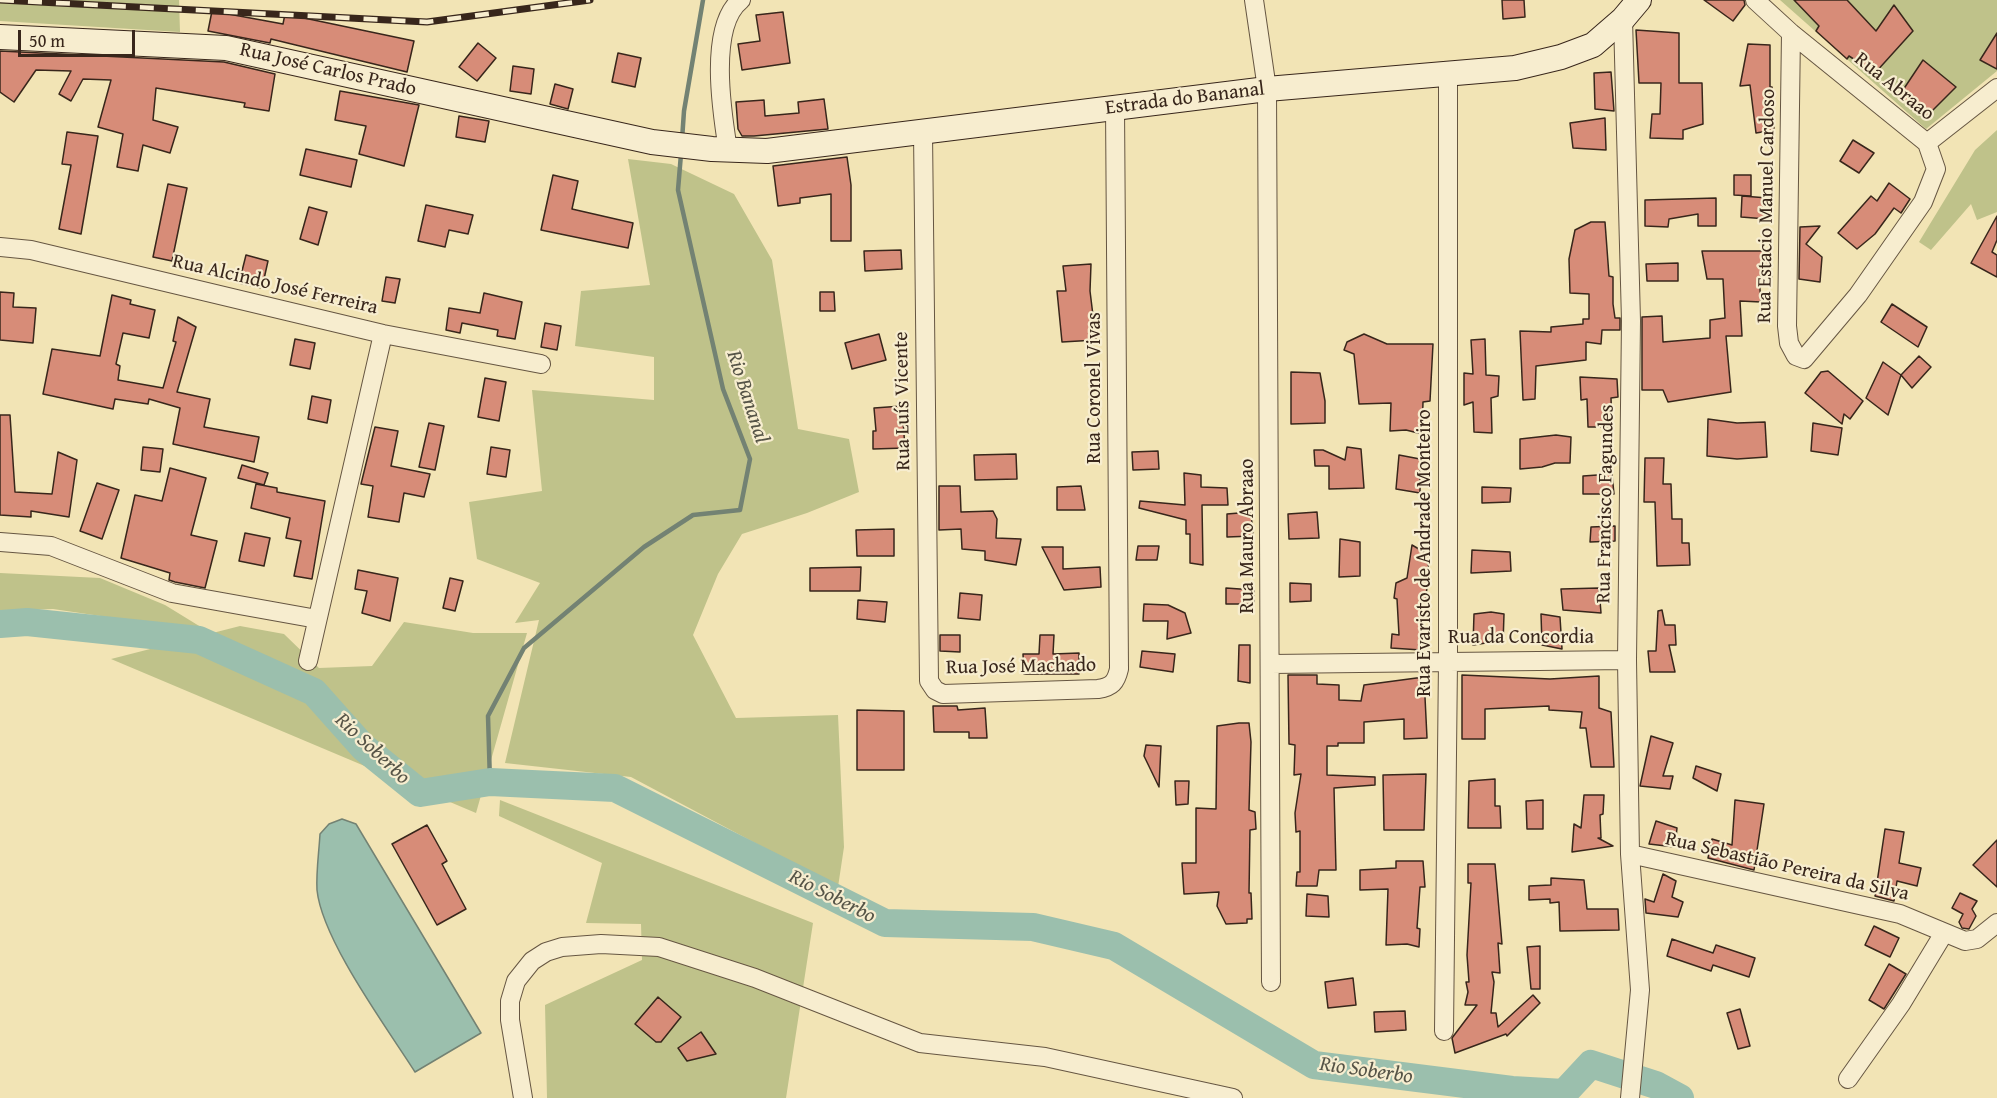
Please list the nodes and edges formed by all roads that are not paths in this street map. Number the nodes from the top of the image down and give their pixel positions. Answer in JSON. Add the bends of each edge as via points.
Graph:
{"nodes":[{"id":1,"x":741,"y":0,"type":"edge"},
{"id":2,"x":1254,"y":0,"type":"edge"},
{"id":3,"x":1638,"y":0,"type":"edge"},
{"id":4,"x":1755,"y":0,"type":"edge"},
{"id":5,"x":1623,"y":19,"type":"junction"},
{"id":6,"x":1791,"y":33,"type":"junction"},
{"id":7,"x":0,"y":37,"type":"edge"},
{"id":8,"x":1448,"y":74,"type":"junction"},
{"id":9,"x":1997,"y":88,"type":"edge"},
{"id":10,"x":1267,"y":89,"type":"junction"},
{"id":11,"x":1115,"y":107,"type":"junction"},
{"id":12,"x":923,"y":132,"type":"junction"},
{"id":13,"x":1927,"y":143,"type":"junction"},
{"id":14,"x":720,"y":150,"type":"junction"},
{"id":15,"x":0,"y":247,"type":"edge"},
{"id":16,"x":383,"y":334,"type":"junction"},
{"id":17,"x":1814,"y":350,"type":"joint"},
{"id":18,"x":541,"y":364,"type":"dead end"},
{"id":19,"x":0,"y":542,"type":"edge"},
{"id":20,"x":317,"y":619,"type":"junction"},
{"id":21,"x":1628,"y":660,"type":"junction"},
{"id":22,"x":308,"y":661,"type":"dead end"},
{"id":23,"x":1448,"y":661,"type":"junction"},
{"id":24,"x":1271,"y":664,"type":"junction"},
{"id":25,"x":1119,"y":669,"type":"joint"},
{"id":26,"x":928,"y":670,"type":"joint"},
{"id":27,"x":1630,"y":854,"type":"junction"},
{"id":28,"x":1997,"y":923,"type":"edge"},
{"id":29,"x":1944,"y":933,"type":"junction"},
{"id":30,"x":1271,"y":982,"type":"dead end"},
{"id":31,"x":1444,"y":1031,"type":"dead end"},
{"id":32,"x":1848,"y":1079,"type":"dead end"},
{"id":33,"x":523,"y":1098,"type":"edge"},
{"id":34,"x":1233,"y":1098,"type":"edge"},
{"id":35,"x":1630,"y":1098,"type":"edge"}],
"edges":[{"from":1,"to":14,"type":"street","via":[[733,6],[725,24]]},
{"from":2,"to":10,"type":"street","name":"Rua Mauro Abraao"},
{"from":3,"to":5,"type":"main road","name":"Estrada do Bananal"},
{"from":4,"to":6,"type":"street","name":"Rua Abraao"},
{"from":5,"to":8,"type":"main road","name":"Estrada do Bananal","via":[[1593,45],[1561,57],[1515,68]]},
{"from":5,"to":21,"type":"street","name":"Rua Francisco Fagundes","via":[[1631,321]]},
{"from":6,"to":13,"type":"street","name":"Rua Abraao"},
{"from":6,"to":17,"type":"street","name":"Rua Estacio Manuel Cardoso","via":[[1787,326],[1796,356],[1804,358]]},
{"from":7,"to":14,"type":"main road","name":"Rua José Carlos Prado","via":[[226,48],[652,142]]},
{"from":8,"to":10,"type":"main road","name":"Estrada do Bananal"},
{"from":8,"to":23,"type":"street","name":"Rua Evaristo de Andrade Monteiro"},
{"from":9,"to":13,"type":"street"},
{"from":10,"to":11,"type":"main road","name":"Estrada do Bananal"},
{"from":10,"to":24,"type":"street","name":"Rua Mauro Abraao"},
{"from":11,"to":12,"type":"main road","name":"Estrada do Bananal"},
{"from":11,"to":25,"type":"street","name":"Rua Coronel Vivas"},
{"from":12,"to":14,"type":"main road","name":"Estrada do Bananal","via":[[815,147]]},
{"from":12,"to":26,"type":"street","name":"Rua Luís Vicente"},
{"from":13,"to":17,"type":"street","name":"Rua Abraao","via":[[1936,169],[1923,202]]},
{"from":15,"to":16,"type":"street","name":"Rua Alcindo José Ferreira","via":[[31,250]]},
{"from":16,"to":18,"type":"street","name":"Rua Alcindo José Ferreira"},
{"from":16,"to":20,"type":"street"},
{"from":19,"to":20,"type":"street","via":[[51,546],[172,593]]},
{"from":20,"to":22,"type":"street"},
{"from":21,"to":23,"type":"street","name":"Rua da Concordia"},
{"from":21,"to":27,"type":"street","name":"Rua Francisco Fagundes"},
{"from":23,"to":24,"type":"street","name":"Rua da Concordia"},
{"from":23,"to":31,"type":"street","name":"Rua Evaristo de Andrade Monteiro"},
{"from":24,"to":30,"type":"street","name":"Rua Mauro Abraao"},
{"from":25,"to":26,"type":"street","name":"Rua José Machado","via":[[1116,681],[1108,688],[943,694],[929,681]]},
{"from":27,"to":29,"type":"street","name":"Rua Sebastião Pereira da Silva","via":[[1900,914]]},
{"from":27,"to":35,"type":"street","name":"Rua Francisco Fagundes","via":[[1640,990]]},
{"from":28,"to":29,"type":"street","name":"Rua Sebastião Pereira da Silva","via":[[1977,939],[1965,941]]},
{"from":29,"to":32,"type":"street","via":[[1901,1004]]},
{"from":33,"to":34,"type":"street","via":[[510,1020],[516,981],[532,961],[546,952],[601,944],[659,947],[755,978],[920,1042],[1045,1058]]}]}
